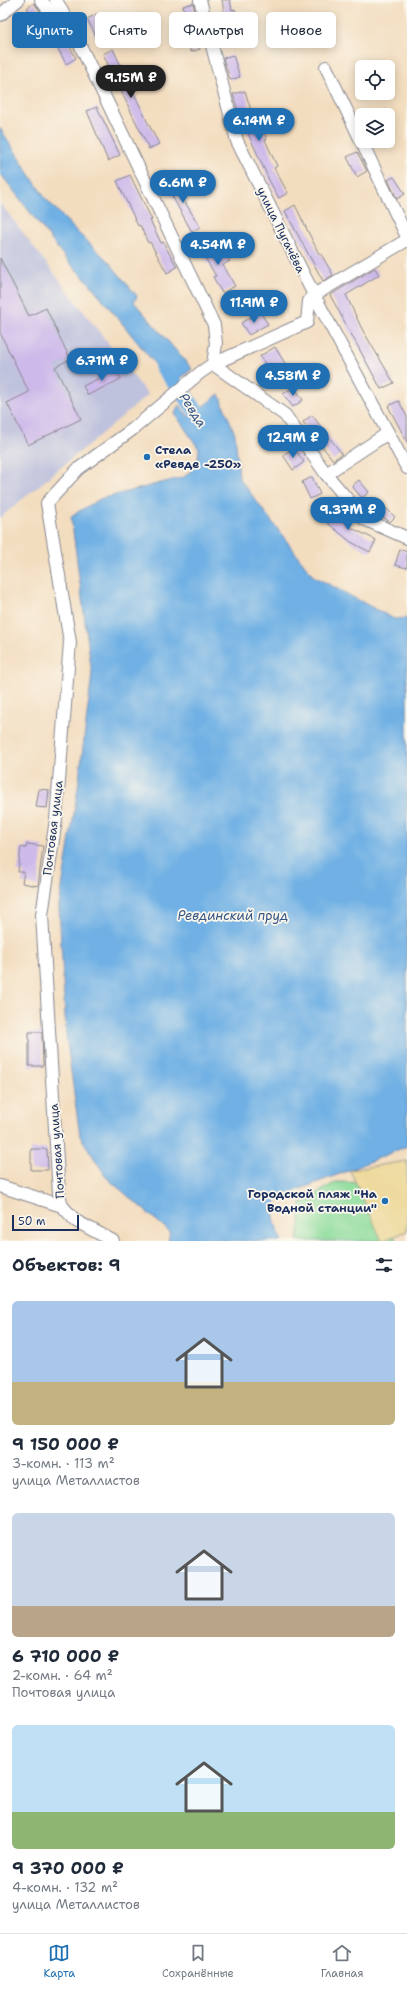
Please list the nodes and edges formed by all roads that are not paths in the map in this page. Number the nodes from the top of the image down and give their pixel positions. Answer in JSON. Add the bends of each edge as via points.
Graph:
{"nodes":[{"id":1,"x":18,"y":0,"type":"edge"},
{"id":2,"x":41,"y":0,"type":"edge"},
{"id":3,"x":56,"y":0,"type":"edge"},
{"id":4,"x":200,"y":0,"type":"edge"},
{"id":5,"x":50,"y":12,"type":"edge"},
{"id":6,"x":62,"y":12,"type":"edge"},
{"id":7,"x":0,"y":15,"type":"edge"},
{"id":8,"x":81,"y":48,"type":"edge"},
{"id":9,"x":326,"y":68,"type":"dead end"},
{"id":10,"x":407,"y":239,"type":"edge"},
{"id":11,"x":314,"y":295,"type":"junction"},
{"id":12,"x":213,"y":364,"type":"junction"},
{"id":13,"x":388,"y":433,"type":"junction"},
{"id":14,"x":407,"y":468,"type":"edge"},
{"id":15,"x":326,"y":474,"type":"junction"},
{"id":16,"x":407,"y":538,"type":"edge"},
{"id":17,"x":0,"y":1186,"type":"edge"},
{"id":18,"x":62,"y":1206,"type":"junction"},
{"id":19,"x":113,"y":1241,"type":"edge"}],
"edges":[{"from":1,"to":7,"type":"street"},
{"from":2,"to":5,"type":"street"},
{"from":3,"to":6,"type":"street"},
{"from":4,"to":11,"type":"street","name":"улица Пугачёва","via":[[237,141]]},
{"from":8,"to":12,"type":"street","via":[[214,325],[216,344]]},
{"from":9,"to":10,"type":"street"},
{"from":10,"to":11,"type":"street"},
{"from":11,"to":12,"type":"street","via":[[309,301],[307,322]]},
{"from":11,"to":13,"type":"street","name":"улица Пугачёва"},
{"from":12,"to":15,"type":"street","via":[[285,415]]},
{"from":12,"to":18,"type":"street","name":"Почтовая улица","via":[[133,429],[78,469],[47,503],[70,642],[56,819],[42,915],[59,1194]]},
{"from":13,"to":14,"type":"street","name":"улица Пугачёва"},
{"from":13,"to":15,"type":"street"},
{"from":15,"to":16,"type":"street","via":[[364,519]]},
{"from":17,"to":18,"type":"street"},
{"from":18,"to":19,"type":"street","name":"Почтовая улица","via":[[76,1221]]}]}
